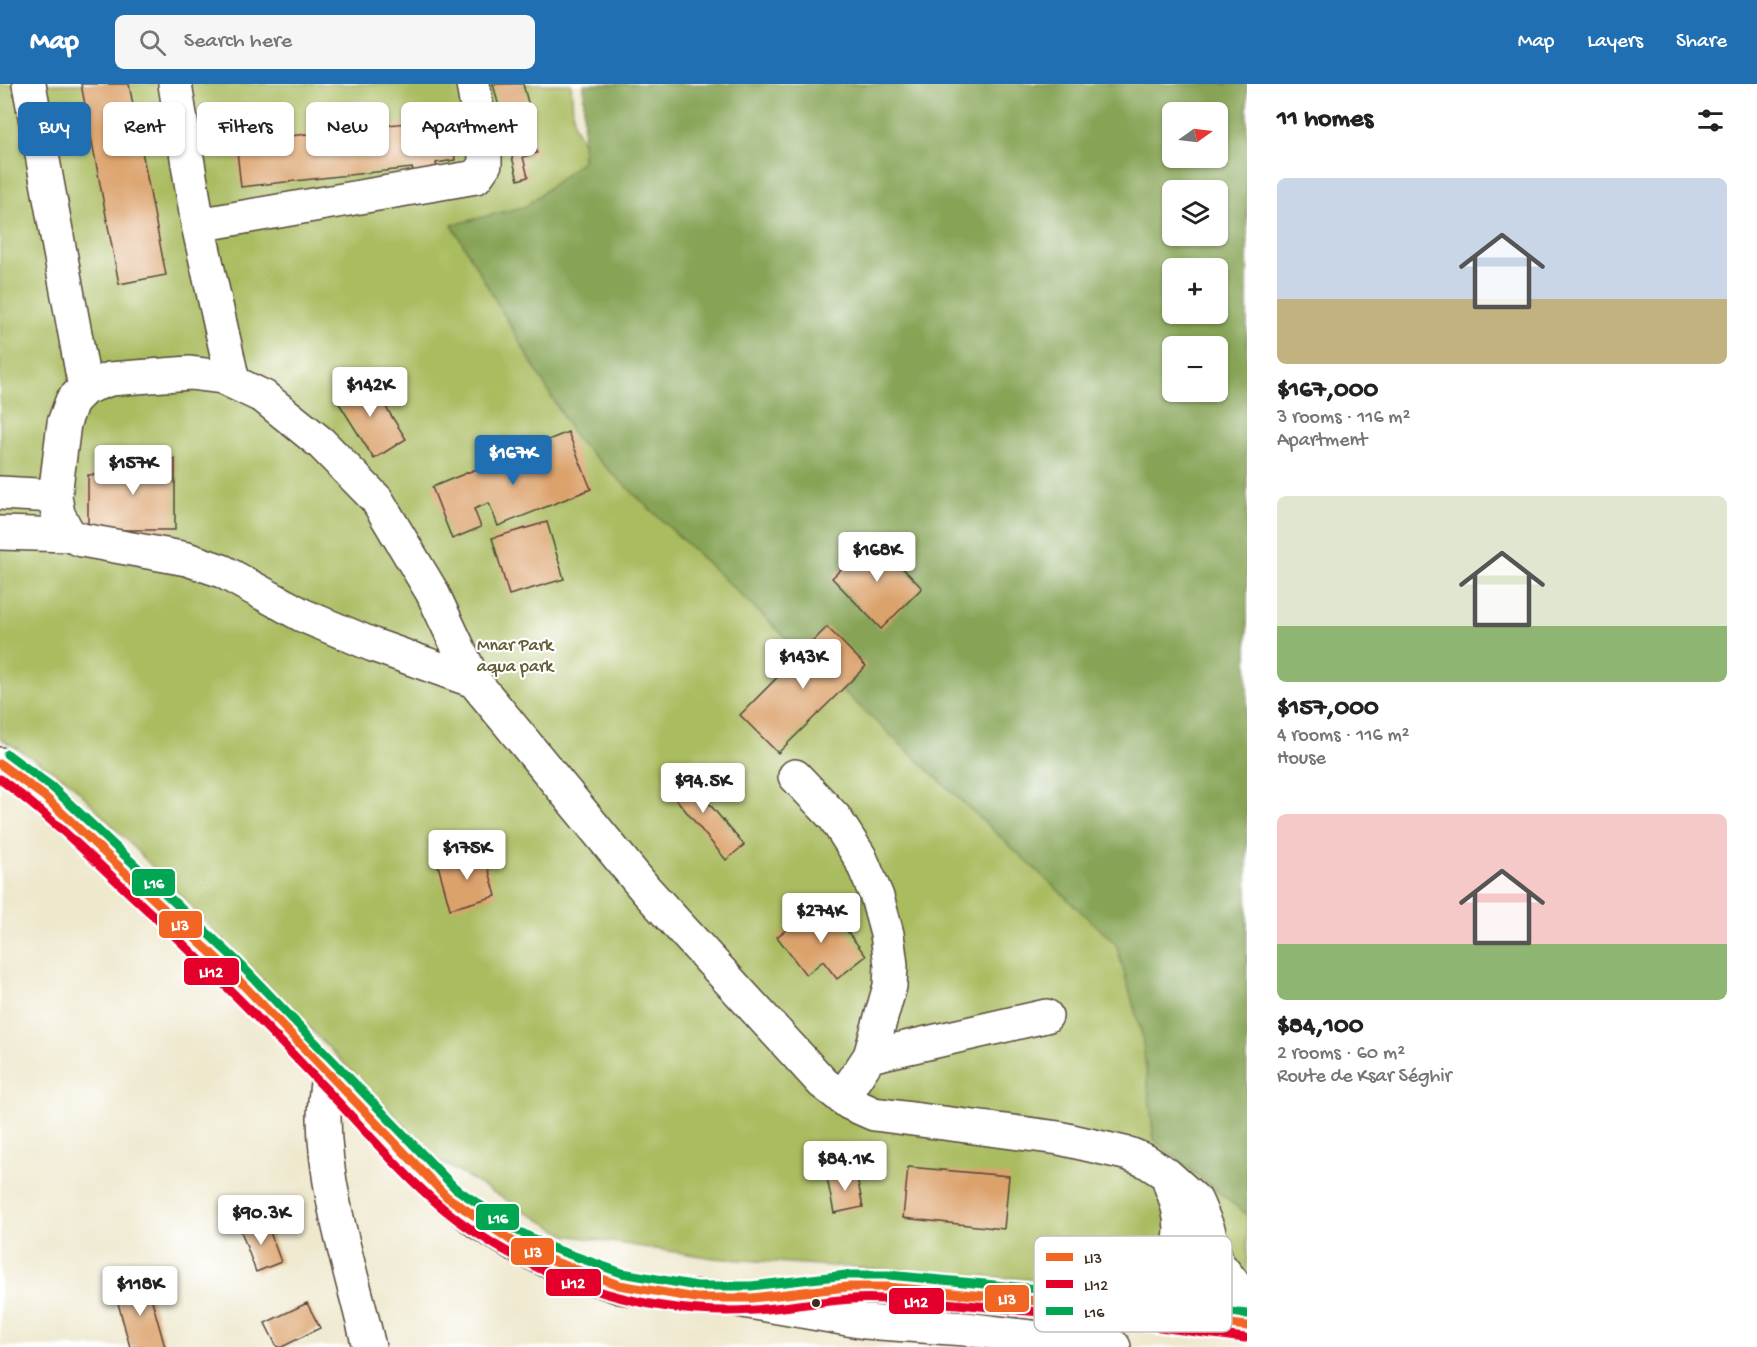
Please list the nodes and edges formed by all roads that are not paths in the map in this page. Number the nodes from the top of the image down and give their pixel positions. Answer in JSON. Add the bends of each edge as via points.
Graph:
{"nodes":[{"id":1,"x":29,"y":84,"type":"edge"},
{"id":2,"x":174,"y":84,"type":"edge"},
{"id":3,"x":473,"y":84,"type":"edge"},
{"id":4,"x":198,"y":225,"type":"junction"},
{"id":5,"x":233,"y":381,"type":"junction"},
{"id":6,"x":85,"y":388,"type":"junction"},
{"id":7,"x":0,"y":493,"type":"edge"},
{"id":8,"x":55,"y":496,"type":"junction"},
{"id":9,"x":0,"y":533,"type":"edge"},
{"id":10,"x":69,"y":535,"type":"junction"},
{"id":11,"x":474,"y":681,"type":"junction"},
{"id":12,"x":0,"y":764,"type":"edge"},
{"id":13,"x":795,"y":776,"type":"dead end"},
{"id":14,"x":1046,"y":1016,"type":"dead end"},
{"id":15,"x":870,"y":1056,"type":"junction"},
{"id":16,"x":328,"y":1072,"type":"junction"},
{"id":17,"x":842,"y":1098,"type":"junction"},
{"id":18,"x":1166,"y":1174,"type":"junction"},
{"id":19,"x":1181,"y":1236,"type":"edge"},
{"id":20,"x":1208,"y":1236,"type":"edge"},
{"id":21,"x":1232,"y":1282,"type":"edge"},
{"id":22,"x":737,"y":1300,"type":"junction"},
{"id":23,"x":1034,"y":1301,"type":"edge"},
{"id":24,"x":1247,"y":1311,"type":"edge"},
{"id":25,"x":1232,"y":1324,"type":"edge"},
{"id":26,"x":1247,"y":1326,"type":"edge"},
{"id":27,"x":1057,"y":1343,"type":"edge"},
{"id":28,"x":369,"y":1347,"type":"edge"},
{"id":29,"x":1114,"y":1347,"type":"edge"}],
"edges":[{"from":1,"to":6,"type":"street"},
{"from":2,"to":4,"type":"street"},
{"from":3,"to":4,"type":"street","via":[[485,156],[485,164],[476,177]]},
{"from":4,"to":5,"type":"street"},
{"from":5,"to":6,"type":"street","via":[[190,373],[159,373],[110,379]]},
{"from":5,"to":11,"type":"street","via":[[264,397],[321,443],[377,500],[432,592]]},
{"from":6,"to":8,"type":"street","via":[[72,402],[64,423]]},
{"from":7,"to":8,"type":"street"},
{"from":8,"to":10,"type":"street","via":[[58,514]]},
{"from":9,"to":10,"type":"street"},
{"from":10,"to":11,"type":"street","via":[[188,559],[213,568],[302,615]]},
{"from":11,"to":17,"type":"street","via":[[646,890],[797,1056]]},
{"from":12,"to":16,"type":"street","via":[[44,796],[150,893]]},
{"from":13,"to":15,"type":"street","via":[[835,818],[860,857],[887,934],[891,976]]},
{"from":14,"to":15,"type":"street"},
{"from":15,"to":17,"type":"street"},
{"from":16,"to":22,"type":"street","via":[[447,1197],[521,1248],[563,1268],[620,1287]]},
{"from":16,"to":28,"type":"street","via":[[326,1149],[340,1235]]},
{"from":17,"to":18,"type":"street","via":[[874,1114],[1059,1137],[1129,1154]]},
{"from":18,"to":19,"type":"street","via":[[1182,1222]]},
{"from":18,"to":20,"type":"street","via":[[1199,1207]]},
{"from":21,"to":24,"type":"street"},
{"from":22,"to":23,"type":"street","via":[[863,1286]]},
{"from":22,"to":27,"type":"street","via":[[865,1322]]},
{"from":25,"to":26,"type":"street"},
{"from":27,"to":29,"type":"street"}]}
